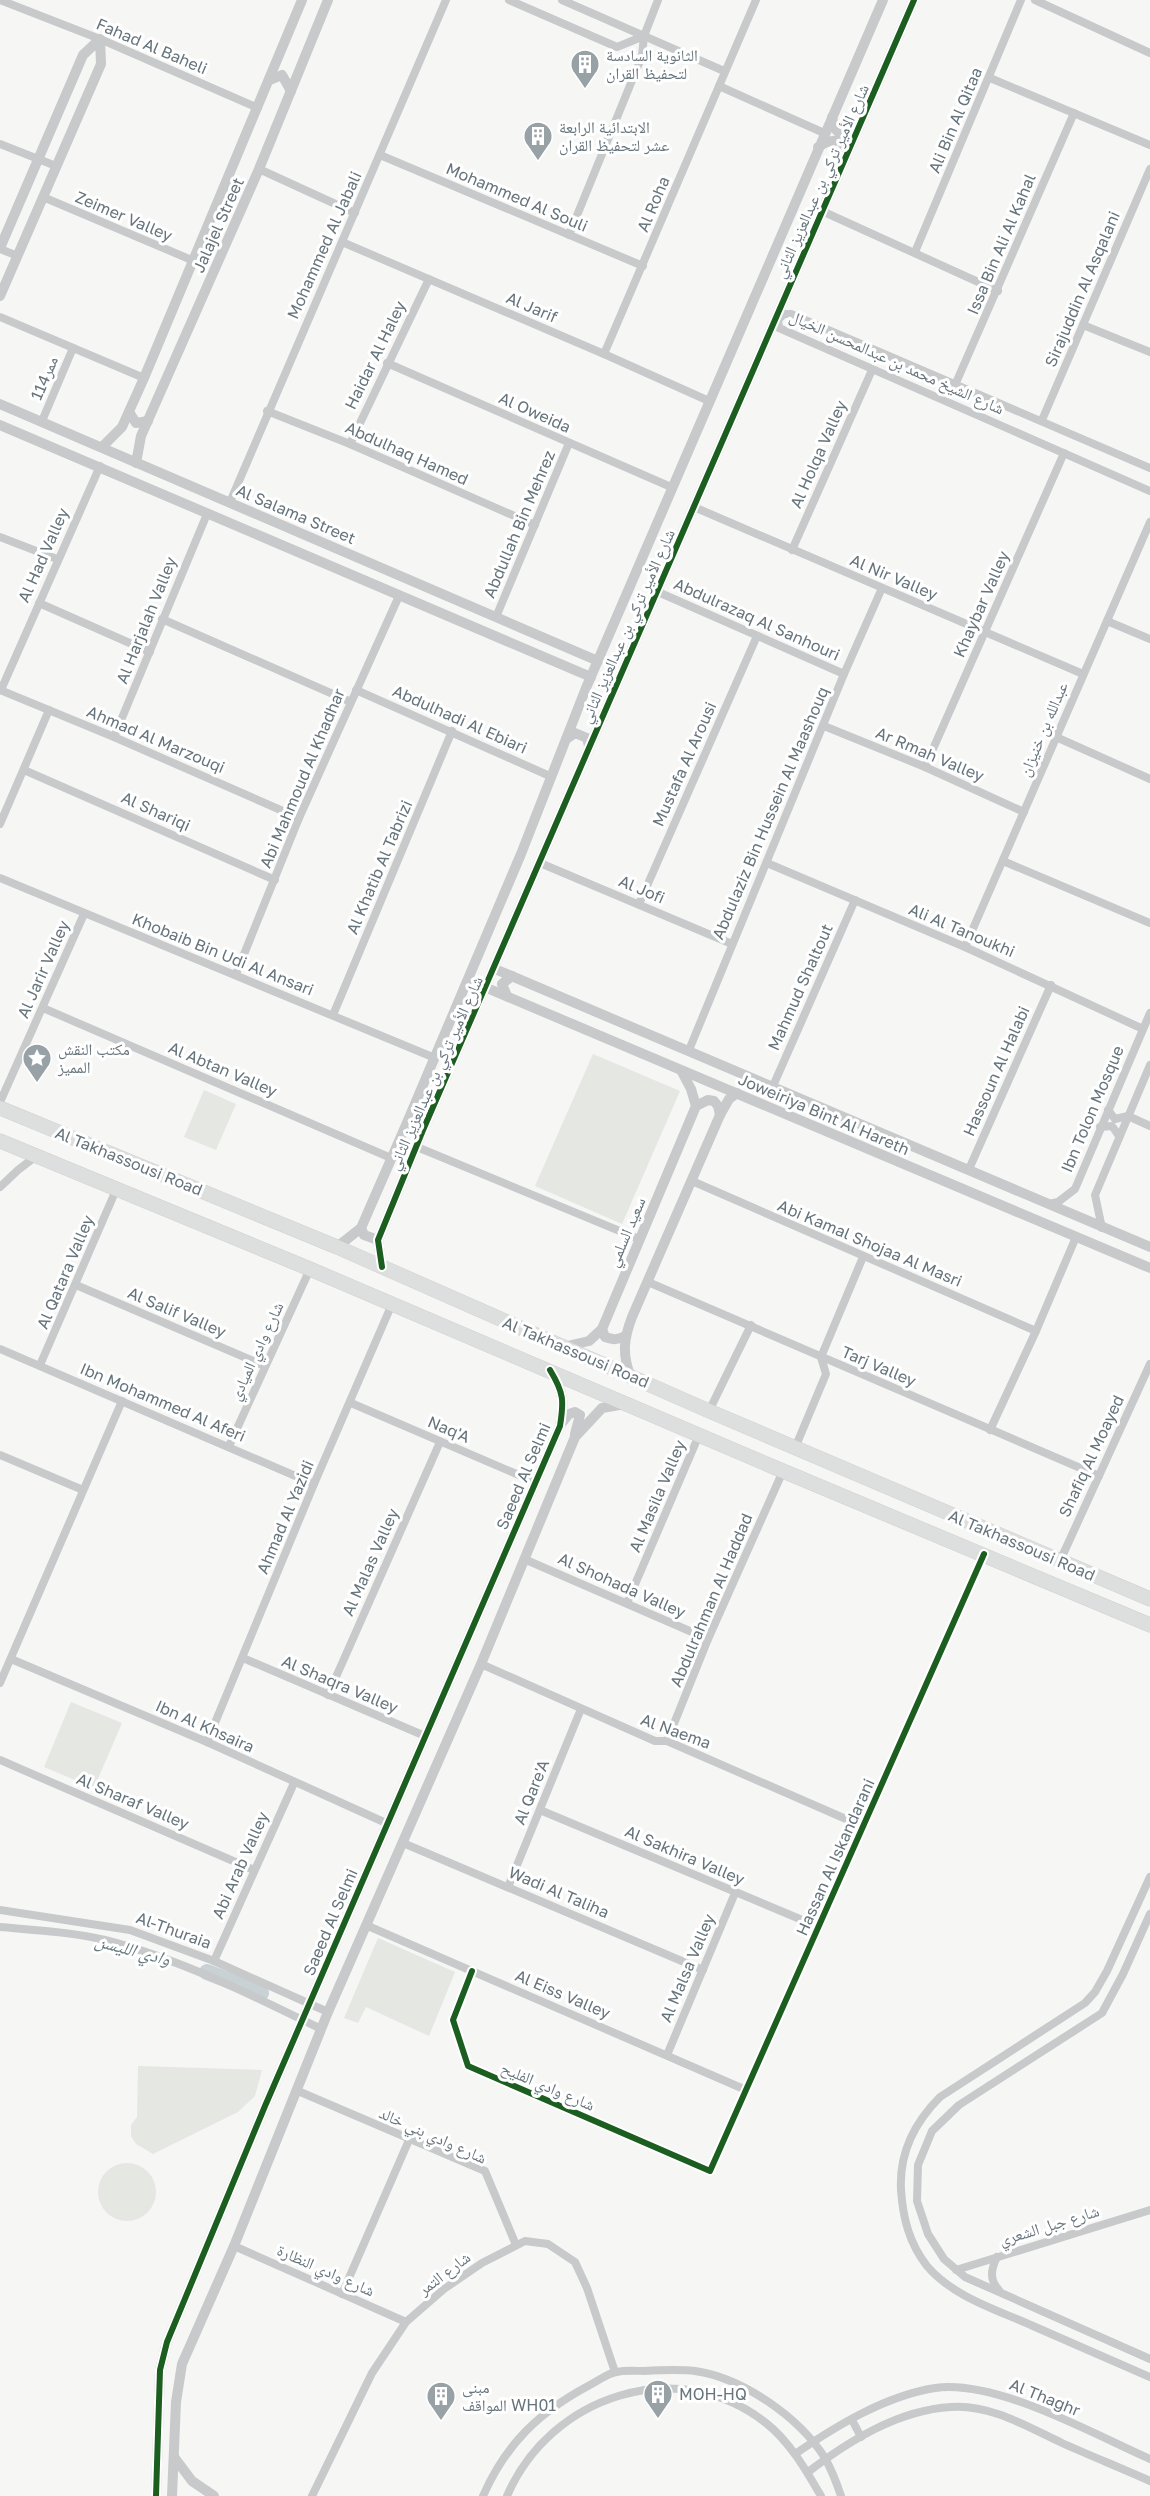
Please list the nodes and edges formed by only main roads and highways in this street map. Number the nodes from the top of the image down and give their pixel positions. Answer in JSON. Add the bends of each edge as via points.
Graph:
{"nodes":[{"id":1,"x":0,"y":1108,"type":"edge"},
{"id":2,"x":0,"y":1141,"type":"edge"},
{"id":3,"x":1150,"y":1599,"type":"edge"},
{"id":4,"x":1150,"y":1625,"type":"edge"}],
"edges":[{"from":1,"to":3,"type":"main road","name":"Al Takhassousi Road","via":[[337,1246],[709,1411]]},
{"from":2,"to":4,"type":"main road","name":"Al Takhassousi Road"}]}
